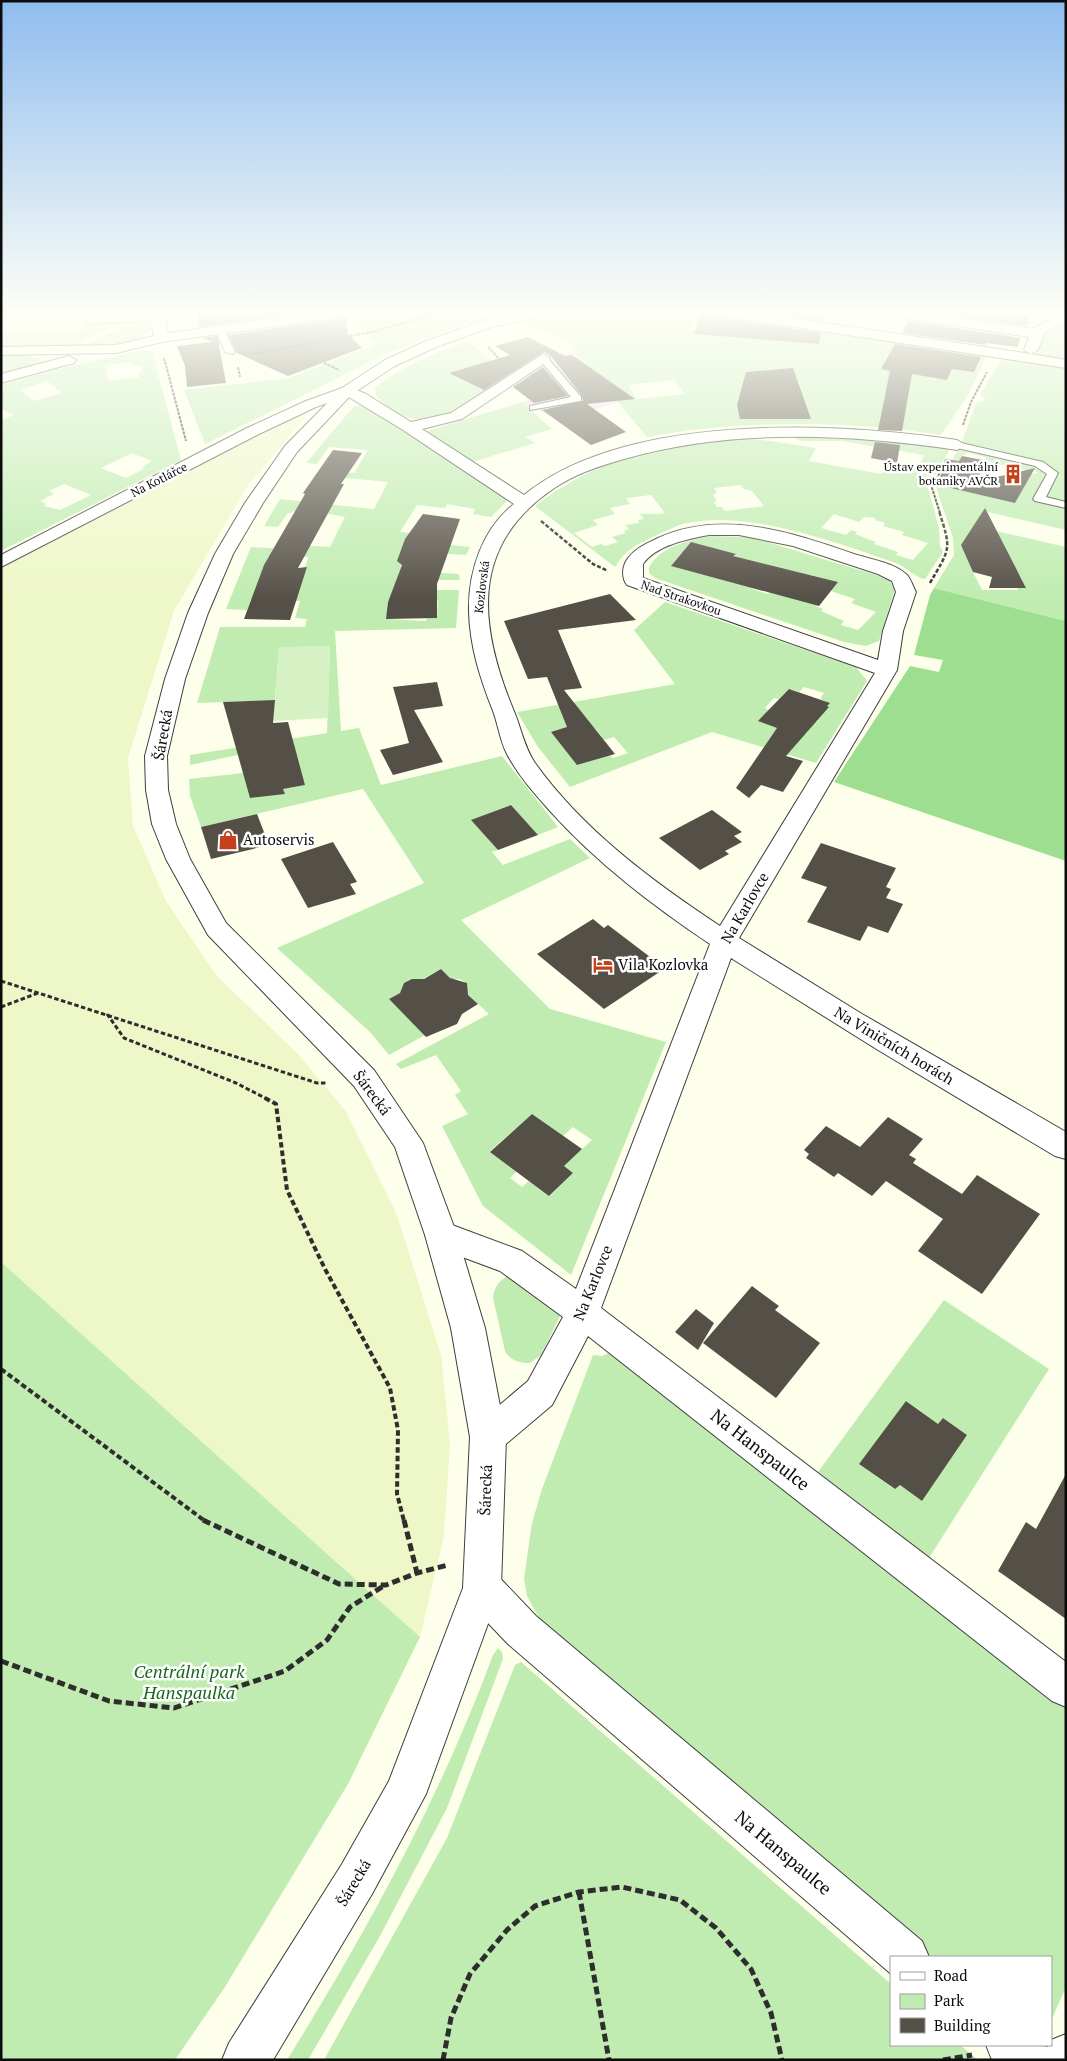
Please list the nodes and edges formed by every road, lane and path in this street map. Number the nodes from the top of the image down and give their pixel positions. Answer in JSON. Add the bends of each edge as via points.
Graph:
{"nodes":[{"id":1,"x":177,"y":407,"type":"edge"},
{"id":2,"x":305,"y":407,"type":"edge"},
{"id":3,"x":323,"y":407,"type":"edge"},
{"id":4,"x":379,"y":407,"type":"edge"},
{"id":5,"x":470,"y":407,"type":"edge"},
{"id":6,"x":538,"y":407,"type":"edge"},
{"id":7,"x":971,"y":407,"type":"edge"},
{"id":8,"x":534,"y":408,"type":"dead end"},
{"id":9,"x":964,"y":422,"type":"dead end"},
{"id":10,"x":410,"y":427,"type":"junction"},
{"id":11,"x":957,"y":445,"type":"junction"},
{"id":12,"x":195,"y":462,"type":"junction"},
{"id":13,"x":523,"y":502,"type":"junction"},
{"id":14,"x":1066,"y":505,"type":"edge"},
{"id":15,"x":540,"y":520,"type":"dead end"},
{"id":16,"x":1,"y":562,"type":"edge"},
{"id":17,"x":593,"y":564,"type":"dead end"},
{"id":18,"x":906,"y":592,"type":"junction"},
{"id":19,"x":887,"y":670,"type":"junction"},
{"id":20,"x":724,"y":941,"type":"junction"},
{"id":21,"x":1,"y":981,"type":"edge"},
{"id":22,"x":38,"y":993,"type":"junction"},
{"id":23,"x":1,"y":1007,"type":"edge"},
{"id":24,"x":107,"y":1014,"type":"junction"},
{"id":25,"x":364,"y":1078,"type":"junction"},
{"id":26,"x":1066,"y":1147,"type":"edge"},
{"id":27,"x":441,"y":1235,"type":"junction"},
{"id":28,"x":583,"y":1313,"type":"junction"},
{"id":29,"x":1,"y":1369,"type":"edge"},
{"id":30,"x":488,"y":1437,"type":"junction"},
{"id":31,"x":417,"y":1573,"type":"junction"},
{"id":32,"x":468,"y":1576,"type":"junction"},
{"id":33,"x":386,"y":1585,"type":"junction"},
{"id":34,"x":1,"y":1661,"type":"edge"},
{"id":35,"x":1066,"y":1687,"type":"edge"},
{"id":36,"x":579,"y":1892,"type":"junction"},
{"id":37,"x":905,"y":1956,"type":"edge"},
{"id":38,"x":994,"y":2050,"type":"edge"},
{"id":39,"x":246,"y":2060,"type":"edge"},
{"id":40,"x":443,"y":2060,"type":"edge"},
{"id":41,"x":609,"y":2060,"type":"edge"},
{"id":42,"x":781,"y":2060,"type":"edge"},
{"id":43,"x":943,"y":2060,"type":"edge"},
{"id":44,"x":1028,"y":2060,"type":"edge"}],
"edges":[{"from":1,"to":12,"type":"path","via":[[190,456]]},
{"from":2,"to":12,"type":"street","name":"Na Kotlářce"},
{"from":3,"to":25,"type":"street","name":"Šárecká","via":[[254,503],[224,554],[198,613],[175,680],[156,756],[157,790],[164,824],[178,859],[217,929]]},
{"from":4,"to":10,"type":"street"},
{"from":5,"to":10,"type":"street","via":[[456,416]]},
{"from":6,"to":8,"type":"lane"},
{"from":7,"to":9,"type":"path"},
{"from":10,"to":13,"type":"street"},
{"from":11,"to":13,"type":"street","name":"Kozlovská","via":[[853,433],[690,438],[639,447],[605,458],[555,481]]},
{"from":11,"to":14,"type":"lane","via":[[1039,464],[1053,473],[1039,499]]},
{"from":11,"to":18,"type":"path","via":[[932,488],[948,539],[948,552],[930,583]]},
{"from":12,"to":16,"type":"street","name":"Na Kotlářce"},
{"from":13,"to":20,"type":"street","name":"Kozlovská","via":[[488,551],[478,600],[483,658],[515,747],[555,803],[583,831],[643,885]]},
{"from":15,"to":17,"type":"path"},
{"from":18,"to":19,"type":"street","name":"Na Karlovce","via":[[893,630]]},
{"from":18,"to":19,"type":"street","name":"Nad Strakovkou","via":[[900,578],[885,570],[761,532],[743,530],[717,528],[686,533],[637,556],[632,567],[634,582]]},
{"from":19,"to":20,"type":"street","name":"Na Karlovce"},
{"from":20,"to":26,"type":"street","name":"Na Viničních horách","via":[[870,1033]]},
{"from":20,"to":28,"type":"street","name":"Na Karlovce"},
{"from":21,"to":22,"type":"path"},
{"from":22,"to":23,"type":"path"},
{"from":22,"to":24,"type":"path"},
{"from":24,"to":25,"type":"path","via":[[317,1083]]},
{"from":24,"to":31,"type":"path","via":[[124,1038],[236,1082],[276,1104],[287,1190],[390,1388],[398,1430],[397,1494]]},
{"from":25,"to":27,"type":"street","name":"Šárecká","via":[[408,1143]]},
{"from":27,"to":28,"type":"street","name":"Na Hanspaulce","via":[[511,1261]]},
{"from":27,"to":30,"type":"street","name":"Šárecká","via":[[468,1328]]},
{"from":28,"to":30,"type":"street","name":"Na Karlovce","via":[[540,1393]]},
{"from":28,"to":35,"type":"street","name":"Na Hanspaulce"},
{"from":29,"to":33,"type":"path","via":[[207,1523],[339,1584]]},
{"from":30,"to":32,"type":"street","name":"Šárecká"},
{"from":31,"to":32,"type":"path"},
{"from":31,"to":33,"type":"path"},
{"from":32,"to":37,"type":"street","name":"Na Hanspaulce","via":[[522,1630]]},
{"from":32,"to":39,"type":"street","name":"Šárecká","via":[[405,1794]]},
{"from":33,"to":34,"type":"path","via":[[350,1608],[327,1640],[285,1671],[174,1708],[109,1701]]},
{"from":36,"to":40,"type":"path","via":[[535,1906],[507,1930],[470,1974],[451,2018]]},
{"from":36,"to":41,"type":"path"},
{"from":36,"to":42,"type":"path","via":[[622,1887],[680,1900],[716,1928],[751,1969],[771,2013]]},
{"from":38,"to":43,"type":"path"},
{"from":38,"to":44,"type":"street"}]}
